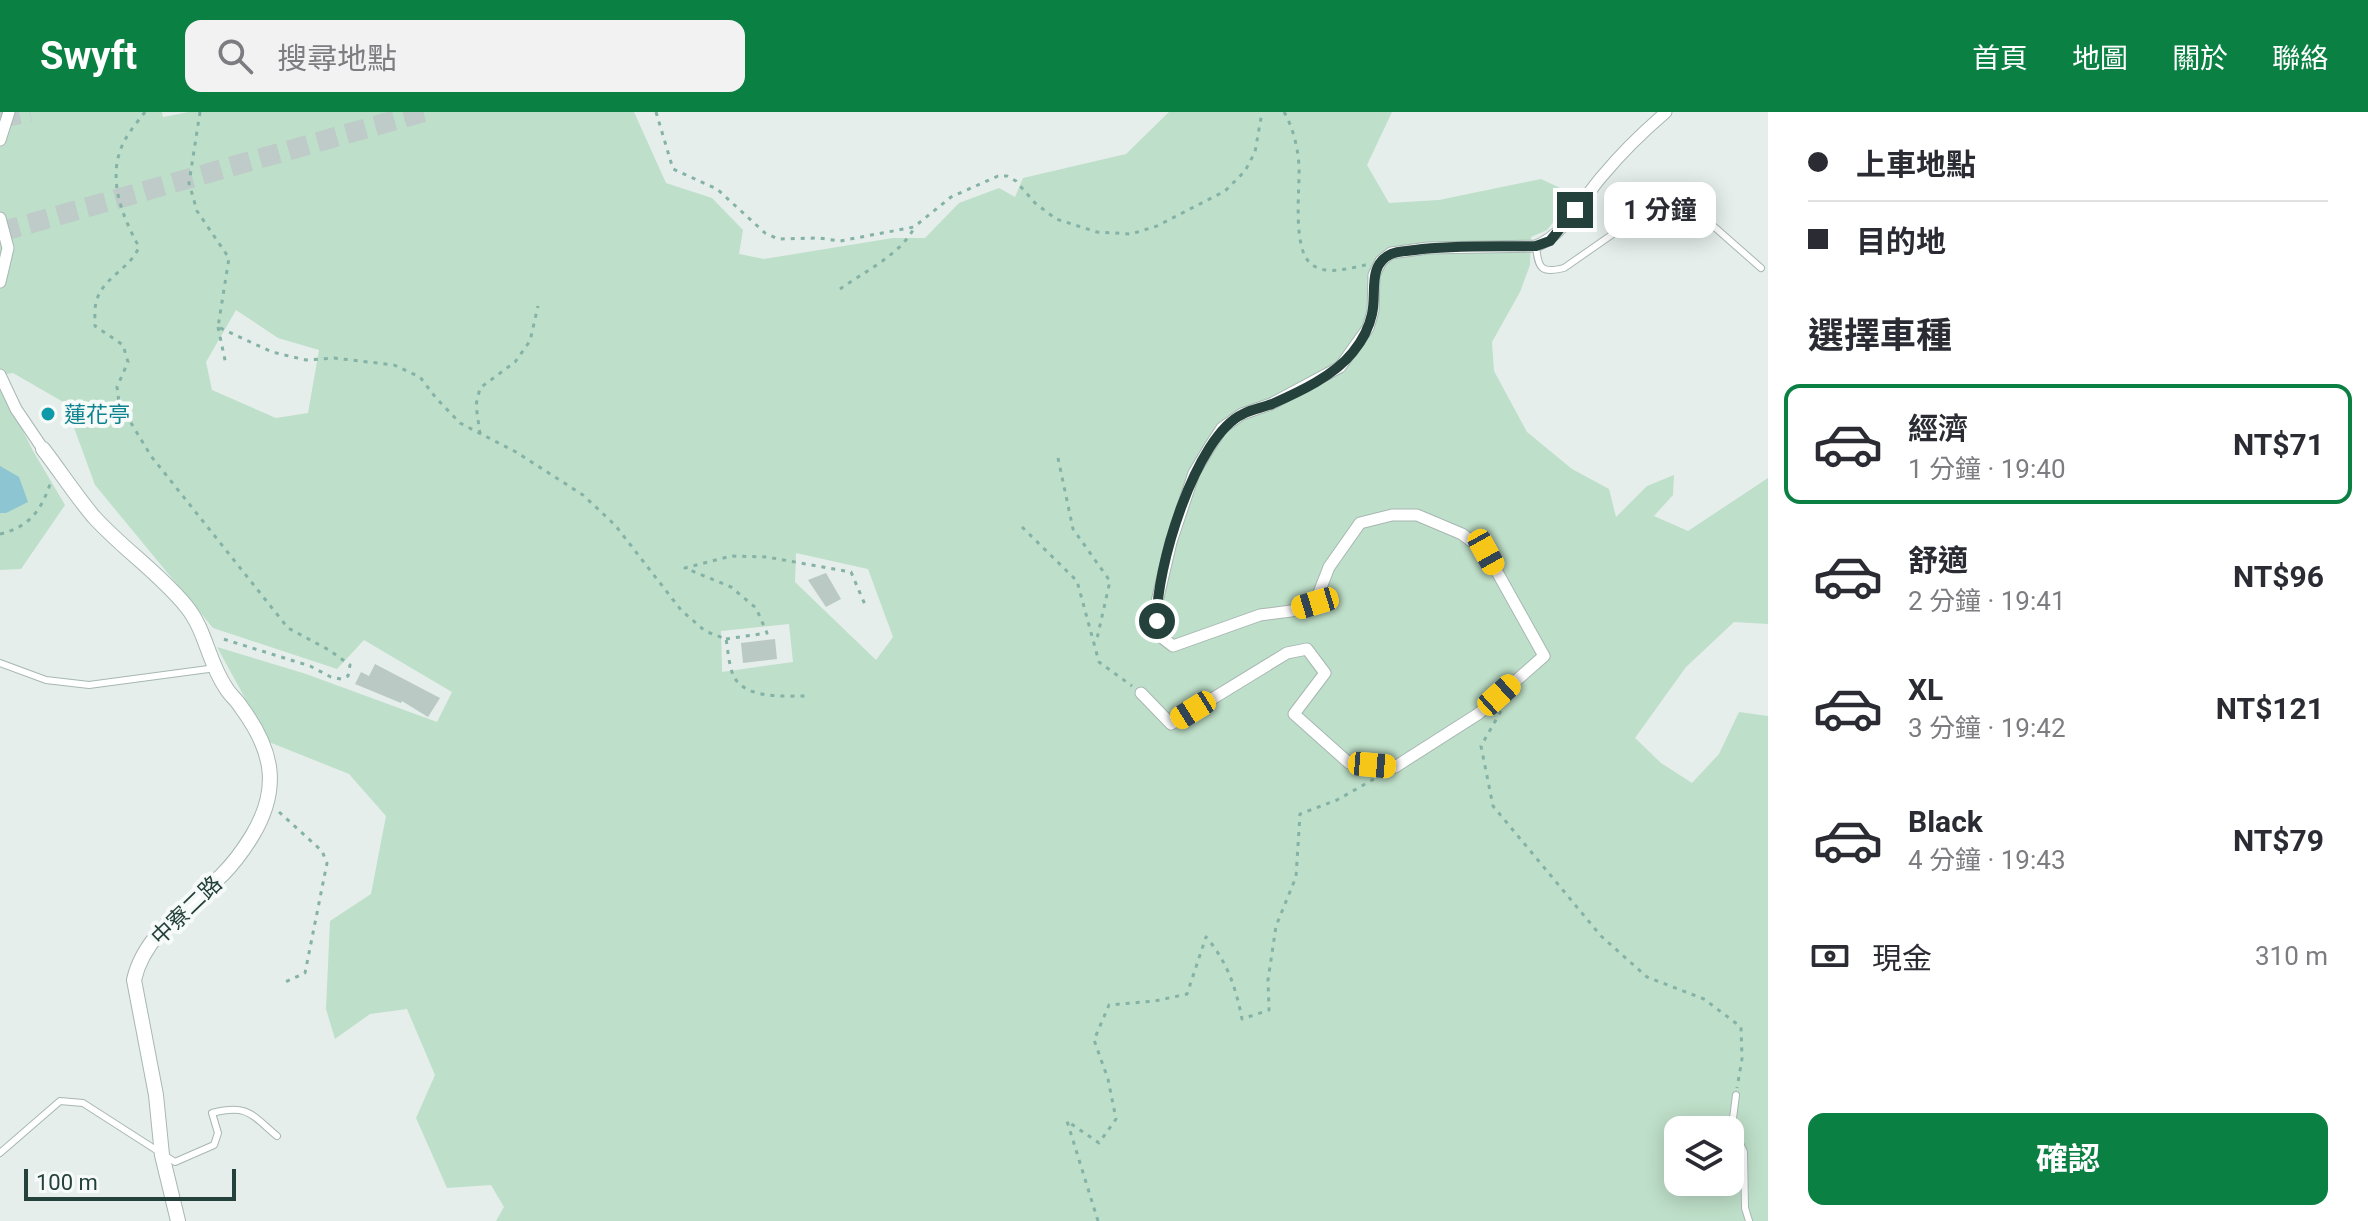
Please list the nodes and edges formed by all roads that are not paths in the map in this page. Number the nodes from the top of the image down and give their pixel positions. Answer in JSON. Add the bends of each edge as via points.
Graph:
{"nodes":[{"id":1,"x":9,"y":112,"type":"edge"},
{"id":2,"x":1666,"y":112,"type":"edge"},
{"id":3,"x":0,"y":140,"type":"edge"},
{"id":4,"x":0,"y":218,"type":"edge"},
{"id":5,"x":1536,"y":246,"type":"junction"},
{"id":6,"x":1761,"y":268,"type":"dead end"},
{"id":7,"x":0,"y":282,"type":"edge"},
{"id":8,"x":0,"y":375,"type":"edge"},
{"id":9,"x":43,"y":449,"type":"joint"},
{"id":10,"x":0,"y":663,"type":"edge"},
{"id":11,"x":216,"y":668,"type":"junction"},
{"id":12,"x":1141,"y":693,"type":"road end"},
{"id":13,"x":1736,"y":1095,"type":"road end"},
{"id":14,"x":277,"y":1136,"type":"dead end"},
{"id":15,"x":0,"y":1153,"type":"edge"},
{"id":16,"x":162,"y":1155,"type":"junction"},
{"id":17,"x":178,"y":1221,"type":"edge"},
{"id":18,"x":1749,"y":1221,"type":"edge"}],
"edges":[{"from":1,"to":3,"type":"street"},
{"from":2,"to":5,"type":"street","via":[[1603,175],[1550,241]]},
{"from":4,"to":7,"type":"street","via":[[8,248]]},
{"from":5,"to":6,"type":"lane","via":[[1543,269],[1564,268],[1656,204],[1671,201],[1694,209]]},
{"from":5,"to":12,"type":"street","via":[[1428,248],[1391,253],[1381,261],[1374,275],[1368,328],[1340,367],[1222,428],[1194,473],[1156,606],[1160,636],[1173,646],[1260,615],[1315,603],[1329,567],[1360,523],[1417,515],[1462,534],[1486,552],[1544,656],[1478,714],[1395,767],[1349,763],[1294,714],[1325,673],[1307,649],[1287,653],[1171,724]]},
{"from":8,"to":9,"type":"street"},
{"from":9,"to":11,"type":"street","name":"中寮二路","via":[[95,518],[187,607]]},
{"from":10,"to":11,"type":"lane","via":[[46,680],[89,685]]},
{"from":11,"to":16,"type":"street","name":"中寮二路","via":[[263,742],[272,769],[268,801],[252,835],[225,872],[147,947],[138,964],[134,980]]},
{"from":13,"to":18,"type":"lane","via":[[1732,1126],[1744,1152]]},
{"from":14,"to":16,"type":"lane","via":[[249,1112],[234,1107],[212,1113],[218,1133],[214,1145],[175,1162]]},
{"from":15,"to":16,"type":"lane","via":[[60,1101],[71,1100]]},
{"from":16,"to":17,"type":"street","name":"中寮二路"}]}
